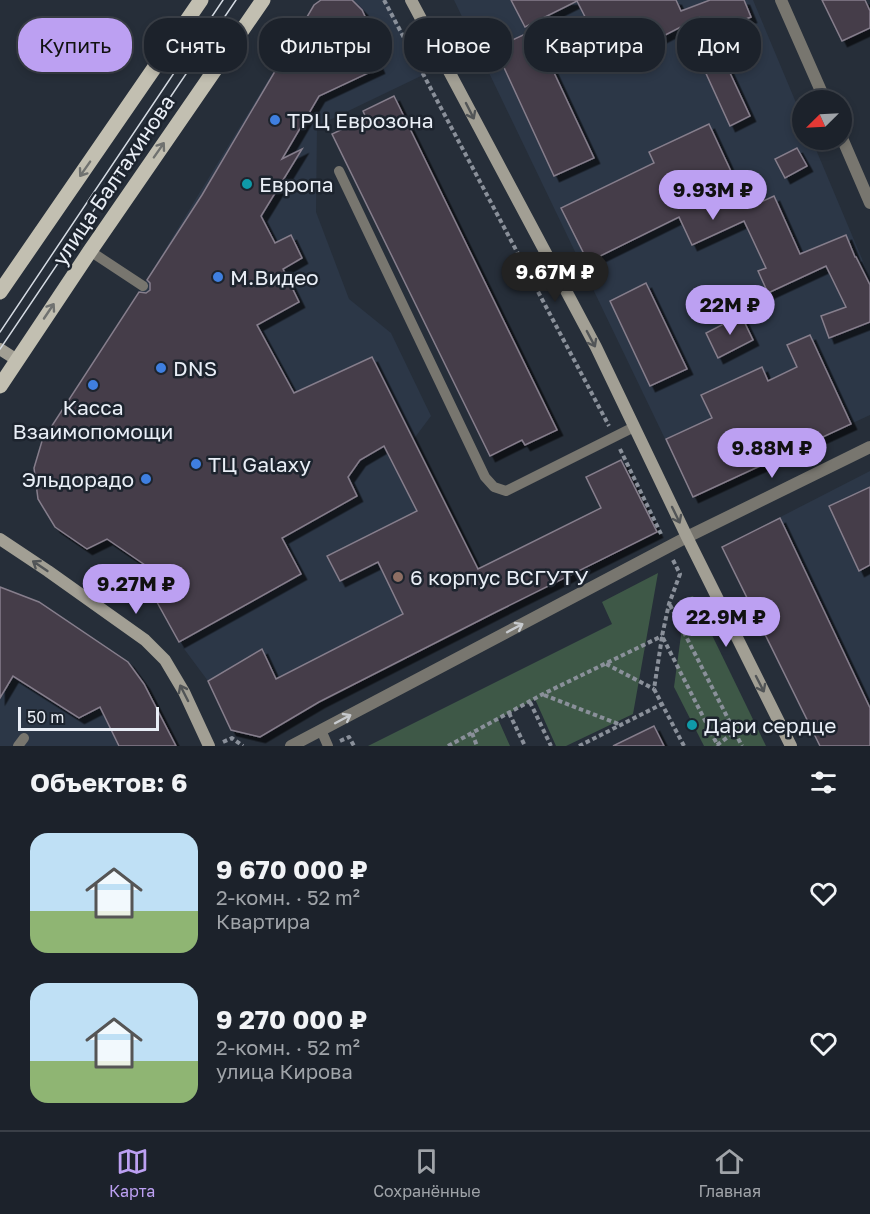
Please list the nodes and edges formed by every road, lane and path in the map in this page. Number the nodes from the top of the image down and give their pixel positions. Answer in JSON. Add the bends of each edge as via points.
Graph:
{"nodes":[{"id":1,"x":201,"y":0,"type":"edge"},
{"id":2,"x":263,"y":0,"type":"edge"},
{"id":3,"x":384,"y":0,"type":"edge"},
{"id":4,"x":411,"y":0,"type":"edge"},
{"id":5,"x":781,"y":0,"type":"edge"},
{"id":6,"x":821,"y":90,"type":"edge"},
{"id":7,"x":847,"y":150,"type":"edge"},
{"id":8,"x":339,"y":171,"type":"dead end"},
{"id":9,"x":870,"y":203,"type":"edge"},
{"id":10,"x":90,"y":250,"type":"junction"},
{"id":11,"x":143,"y":285,"type":"dead end"},
{"id":12,"x":0,"y":292,"type":"edge"},
{"id":13,"x":0,"y":349,"type":"edge"},
{"id":14,"x":17,"y":360,"type":"junction"},
{"id":15,"x":0,"y":386,"type":"edge"},
{"id":16,"x":634,"y":427,"type":"junction"},
{"id":17,"x":614,"y":436,"type":"junction"},
{"id":18,"x":870,"y":447,"type":"edge"},
{"id":19,"x":687,"y":537,"type":"junction"},
{"id":20,"x":0,"y":539,"type":"edge"},
{"id":21,"x":667,"y":548,"type":"junction"},
{"id":22,"x":669,"y":604,"type":"junction"},
{"id":23,"x":663,"y":636,"type":"junction"},
{"id":24,"x":606,"y":664,"type":"junction"},
{"id":25,"x":654,"y":689,"type":"junction"},
{"id":26,"x":543,"y":694,"type":"junction"},
{"id":27,"x":530,"y":702,"type":"junction"},
{"id":28,"x":662,"y":704,"type":"junction"},
{"id":29,"x":509,"y":713,"type":"junction"},
{"id":30,"x":621,"y":725,"type":"junction"},
{"id":31,"x":321,"y":730,"type":"junction"},
{"id":32,"x":735,"y":732,"type":"junction"},
{"id":33,"x":472,"y":733,"type":"junction"},
{"id":34,"x":349,"y":737,"type":"dead end"},
{"id":35,"x":214,"y":745,"type":"edge"},
{"id":36,"x":243,"y":746,"type":"edge"},
{"id":37,"x":291,"y":746,"type":"edge"},
{"id":38,"x":328,"y":746,"type":"edge"},
{"id":39,"x":354,"y":746,"type":"edge"},
{"id":40,"x":448,"y":746,"type":"edge"},
{"id":41,"x":477,"y":746,"type":"edge"},
{"id":42,"x":525,"y":746,"type":"edge"},
{"id":43,"x":551,"y":746,"type":"edge"},
{"id":44,"x":579,"y":746,"type":"edge"},
{"id":45,"x":684,"y":746,"type":"edge"},
{"id":46,"x":717,"y":746,"type":"edge"},
{"id":47,"x":742,"y":746,"type":"edge"},
{"id":48,"x":791,"y":746,"type":"edge"}],
"edges":[{"from":1,"to":12,"type":"main road","name":"улица Балтахинова","one_way":true},
{"from":10,"to":2,"type":"main road","name":"улица Балтахинова","one_way":true},
{"from":3,"to":17,"type":"path"},
{"from":4,"to":16,"type":"main road","one_way":true,"via":[[596,347]]},
{"from":5,"to":6,"type":"street"},
{"from":7,"to":9,"type":"street"},
{"from":8,"to":17,"type":"lane","via":[[485,477],[494,487],[506,491]]},
{"from":10,"to":11,"type":"lane"},
{"from":14,"to":10,"type":"main road","name":"улица Балтахинова","one_way":true},
{"from":13,"to":14,"type":"main road"},
{"from":14,"to":15,"type":"main road","name":"улица Балтахинова"},
{"from":16,"to":17,"type":"lane"},
{"from":16,"to":19,"type":"main road","one_way":true},
{"from":17,"to":21,"type":"path"},
{"from":18,"to":19,"type":"street"},
{"from":19,"to":21,"type":"street"},
{"from":19,"to":48,"type":"main road","one_way":true},
{"from":35,"to":20,"type":"main road","one_way":true,"via":[[165,660],[145,640]]},
{"from":21,"to":22,"type":"path","via":[[680,574]]},
{"from":31,"to":21,"type":"street","one_way":true},
{"from":22,"to":23,"type":"path"},
{"from":22,"to":32,"type":"path"},
{"from":23,"to":24,"type":"path"},
{"from":23,"to":25,"type":"path"},
{"from":23,"to":46,"type":"path"},
{"from":24,"to":25,"type":"path"},
{"from":24,"to":26,"type":"path"},
{"from":25,"to":28,"type":"path"},
{"from":26,"to":27,"type":"path"},
{"from":26,"to":30,"type":"path"},
{"from":27,"to":29,"type":"path"},
{"from":27,"to":43,"type":"path"},
{"from":28,"to":30,"type":"path"},
{"from":28,"to":45,"type":"path"},
{"from":29,"to":33,"type":"path"},
{"from":29,"to":42,"type":"path"},
{"from":30,"to":44,"type":"path"},
{"from":31,"to":37,"type":"street"},
{"from":31,"to":38,"type":"lane"},
{"from":32,"to":46,"type":"path"},
{"from":32,"to":47,"type":"path"},
{"from":33,"to":40,"type":"path"},
{"from":33,"to":41,"type":"path"},
{"from":34,"to":39,"type":"path"},
{"from":35,"to":36,"type":"path","via":[[232,738]]}]}
